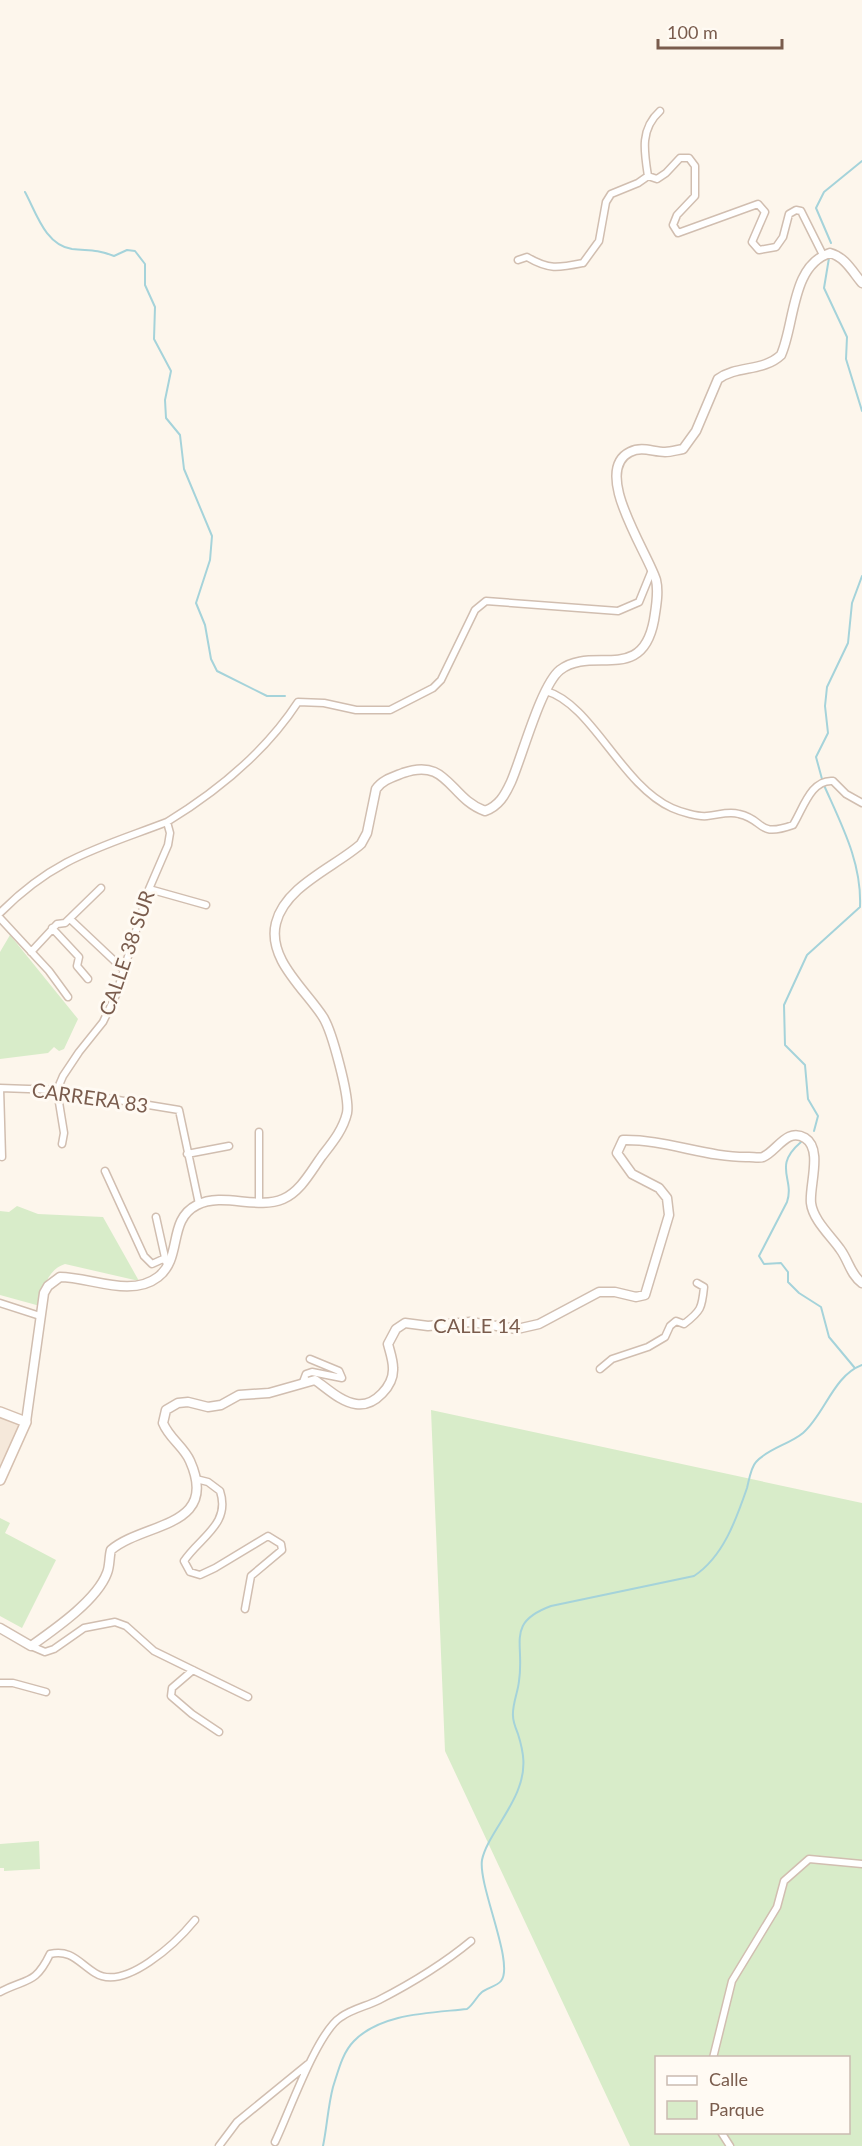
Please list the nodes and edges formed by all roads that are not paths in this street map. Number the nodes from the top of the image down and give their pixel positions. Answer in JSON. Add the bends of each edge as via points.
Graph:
{"nodes":[{"id":1,"x":660,"y":111,"type":"dead end"},
{"id":2,"x":648,"y":176,"type":"junction"},
{"id":3,"x":823,"y":255,"type":"junction"},
{"id":4,"x":519,"y":260,"type":"dead end"},
{"id":5,"x":862,"y":283,"type":"edge"},
{"id":6,"x":652,"y":570,"type":"junction"},
{"id":7,"x":546,"y":691,"type":"junction"},
{"id":8,"x":862,"y":803,"type":"edge"},
{"id":9,"x":167,"y":822,"type":"junction"},
{"id":10,"x":101,"y":888,"type":"dead end"},
{"id":11,"x":149,"y":889,"type":"junction"},
{"id":12,"x":206,"y":904,"type":"dead end"},
{"id":13,"x":0,"y":913,"type":"edge"},
{"id":14,"x":0,"y":918,"type":"edge"},
{"id":15,"x":70,"y":919,"type":"junction"},
{"id":16,"x":52,"y":928,"type":"junction"},
{"id":17,"x":31,"y":952,"type":"junction"},
{"id":18,"x":123,"y":969,"type":"junction"},
{"id":19,"x":88,"y":979,"type":"dead end"},
{"id":20,"x":68,"y":997,"type":"dead end"},
{"id":21,"x":0,"y":1088,"type":"edge"},
{"id":22,"x":57,"y":1090,"type":"junction"},
{"id":23,"x":259,"y":1132,"type":"dead end"},
{"id":24,"x":63,"y":1144,"type":"dead end"},
{"id":25,"x":228,"y":1146,"type":"dead end"},
{"id":26,"x":187,"y":1154,"type":"junction"},
{"id":27,"x":2,"y":1157,"type":"dead end"},
{"id":28,"x":105,"y":1171,"type":"dead end"},
{"id":29,"x":259,"y":1202,"type":"junction"},
{"id":30,"x":199,"y":1204,"type":"junction"},
{"id":31,"x":156,"y":1217,"type":"dead end"},
{"id":32,"x":168,"y":1262,"type":"junction"},
{"id":33,"x":697,"y":1283,"type":"dead end"},
{"id":34,"x":862,"y":1283,"type":"edge"},
{"id":35,"x":0,"y":1303,"type":"edge"},
{"id":36,"x":40,"y":1316,"type":"junction"},
{"id":37,"x":310,"y":1359,"type":"dead end"},
{"id":38,"x":600,"y":1369,"type":"dead end"},
{"id":39,"x":303,"y":1382,"type":"junction"},
{"id":40,"x":0,"y":1412,"type":"edge"},
{"id":41,"x":26,"y":1422,"type":"junction"},
{"id":42,"x":196,"y":1479,"type":"junction"},
{"id":43,"x":0,"y":1480,"type":"edge"},
{"id":44,"x":245,"y":1609,"type":"dead end"},
{"id":45,"x":0,"y":1628,"type":"edge"},
{"id":46,"x":32,"y":1646,"type":"junction"},
{"id":47,"x":193,"y":1670,"type":"junction"},
{"id":48,"x":0,"y":1683,"type":"edge"},
{"id":49,"x":46,"y":1692,"type":"dead end"},
{"id":50,"x":248,"y":1697,"type":"dead end"},
{"id":51,"x":219,"y":1732,"type":"dead end"},
{"id":52,"x":862,"y":1864,"type":"edge"},
{"id":53,"x":195,"y":1920,"type":"dead end"},
{"id":54,"x":471,"y":1941,"type":"dead end"},
{"id":55,"x":0,"y":1992,"type":"edge"},
{"id":56,"x":713,"y":2056,"type":"edge"},
{"id":57,"x":309,"y":2063,"type":"junction"},
{"id":58,"x":275,"y":2142,"type":"dead end"},
{"id":59,"x":219,"y":2146,"type":"edge"}],
"edges":[{"from":1,"to":2,"type":"street","via":[[645,133]]},
{"from":2,"to":3,"type":"street","via":[[666,174],[680,158],[689,158],[695,166],[695,196],[677,215],[673,225],[678,233],[758,204],[765,212],[752,242],[759,250],[776,247],[789,214],[796,210],[801,211]]},
{"from":2,"to":4,"type":"street","via":[[611,194],[599,241],[583,263],[557,268],[543,267],[527,257]]},
{"from":3,"to":5,"type":"street","via":[[836,254]]},
{"from":3,"to":6,"type":"street","via":[[806,273],[781,355],[773,362],[718,379],[696,431],[683,449],[639,449],[627,453],[616,468],[623,508]]},
{"from":6,"to":7,"type":"street","via":[[657,587],[655,611],[650,635],[640,651],[622,659],[578,663],[561,669]]},
{"from":6,"to":9,"type":"street","via":[[639,602],[618,611],[486,601],[475,610],[441,680],[433,687],[390,710],[298,702],[288,718],[238,770]]},
{"from":7,"to":8,"type":"street","via":[[565,700],[651,796],[673,808],[705,816],[741,814],[770,830],[793,825],[812,791],[825,780],[833,781]]},
{"from":7,"to":29,"type":"street","via":[[514,777],[493,807],[485,811],[473,805],[432,770],[420,768],[393,777],[376,789],[361,844],[310,881],[278,917],[276,950],[328,1027],[347,1106],[342,1129],[301,1185],[282,1199]]},
{"from":9,"to":11,"type":"street","name":"CALLE 38 SUR","via":[[168,845]]},
{"from":9,"to":13,"type":"street","via":[[70,859],[31,885]]},
{"from":10,"to":15,"type":"street"},
{"from":11,"to":12,"type":"street"},
{"from":11,"to":18,"type":"street","name":"CALLE 38 SUR"},
{"from":14,"to":17,"type":"street"},
{"from":15,"to":16,"type":"street"},
{"from":15,"to":18,"type":"street"},
{"from":16,"to":17,"type":"street"},
{"from":16,"to":19,"type":"street","via":[[79,957],[77,966]]},
{"from":17,"to":20,"type":"street"},
{"from":18,"to":22,"type":"street","name":"CALLE 38 SUR","via":[[104,1022],[63,1076]]},
{"from":21,"to":22,"type":"street","name":"CARRERA 83"},
{"from":21,"to":27,"type":"street"},
{"from":22,"to":24,"type":"street"},
{"from":22,"to":26,"type":"street","name":"CARRERA 83","via":[[179,1110]]},
{"from":23,"to":29,"type":"street"},
{"from":25,"to":26,"type":"street"},
{"from":26,"to":30,"type":"street"},
{"from":28,"to":32,"type":"street","via":[[144,1256],[152,1264],[163,1259]]},
{"from":29,"to":30,"type":"street"},
{"from":30,"to":32,"type":"street","via":[[178,1223],[174,1252]]},
{"from":31,"to":32,"type":"street"},
{"from":32,"to":36,"type":"street","via":[[157,1278],[135,1286],[60,1277],[48,1286]]},
{"from":33,"to":38,"type":"street","via":[[704,1287],[701,1308],[692,1318],[684,1324],[676,1321],[665,1337],[612,1359]]},
{"from":34,"to":39,"type":"street","name":"CALLE 14","via":[[855,1278],[811,1206],[813,1147],[807,1139],[798,1135],[785,1138],[762,1157],[668,1146],[642,1139],[623,1140],[617,1153],[632,1174],[658,1188],[667,1198],[669,1215],[645,1295],[599,1292],[539,1324],[517,1329],[470,1322],[428,1326],[405,1323],[396,1329],[388,1344],[393,1367],[391,1381],[377,1398],[364,1404],[342,1399],[315,1380]]},
{"from":35,"to":36,"type":"street"},
{"from":36,"to":41,"type":"street"},
{"from":37,"to":39,"type":"street","via":[[339,1371],[342,1378],[312,1372],[306,1374]]},
{"from":39,"to":42,"type":"street","via":[[269,1393],[239,1395],[221,1405],[177,1403],[166,1410],[166,1431],[188,1456]]},
{"from":40,"to":41,"type":"main road"},
{"from":41,"to":43,"type":"main road"},
{"from":42,"to":44,"type":"street","via":[[220,1491],[223,1510],[218,1522],[184,1562],[190,1572],[200,1575],[268,1536],[281,1544],[282,1550],[251,1576]]},
{"from":42,"to":46,"type":"street","via":[[194,1502],[186,1513],[111,1550],[108,1571],[100,1587]]},
{"from":45,"to":46,"type":"street"},
{"from":46,"to":47,"type":"street","via":[[45,1652],[84,1628],[115,1622],[126,1626],[154,1651]]},
{"from":47,"to":50,"type":"street"},
{"from":47,"to":51,"type":"street","via":[[173,1687],[171,1696]]},
{"from":48,"to":49,"type":"street"},
{"from":52,"to":56,"type":"street","via":[[808,1858],[784,1881],[777,1907],[732,1981]]},
{"from":53,"to":55,"type":"street","via":[[166,1951],[145,1965],[107,1977],[65,1953],[50,1954],[43,1970],[29,1982]]},
{"from":54,"to":57,"type":"street","via":[[439,1967],[340,2017]]},
{"from":57,"to":58,"type":"street"},
{"from":57,"to":59,"type":"street","via":[[237,2122]]}]}
